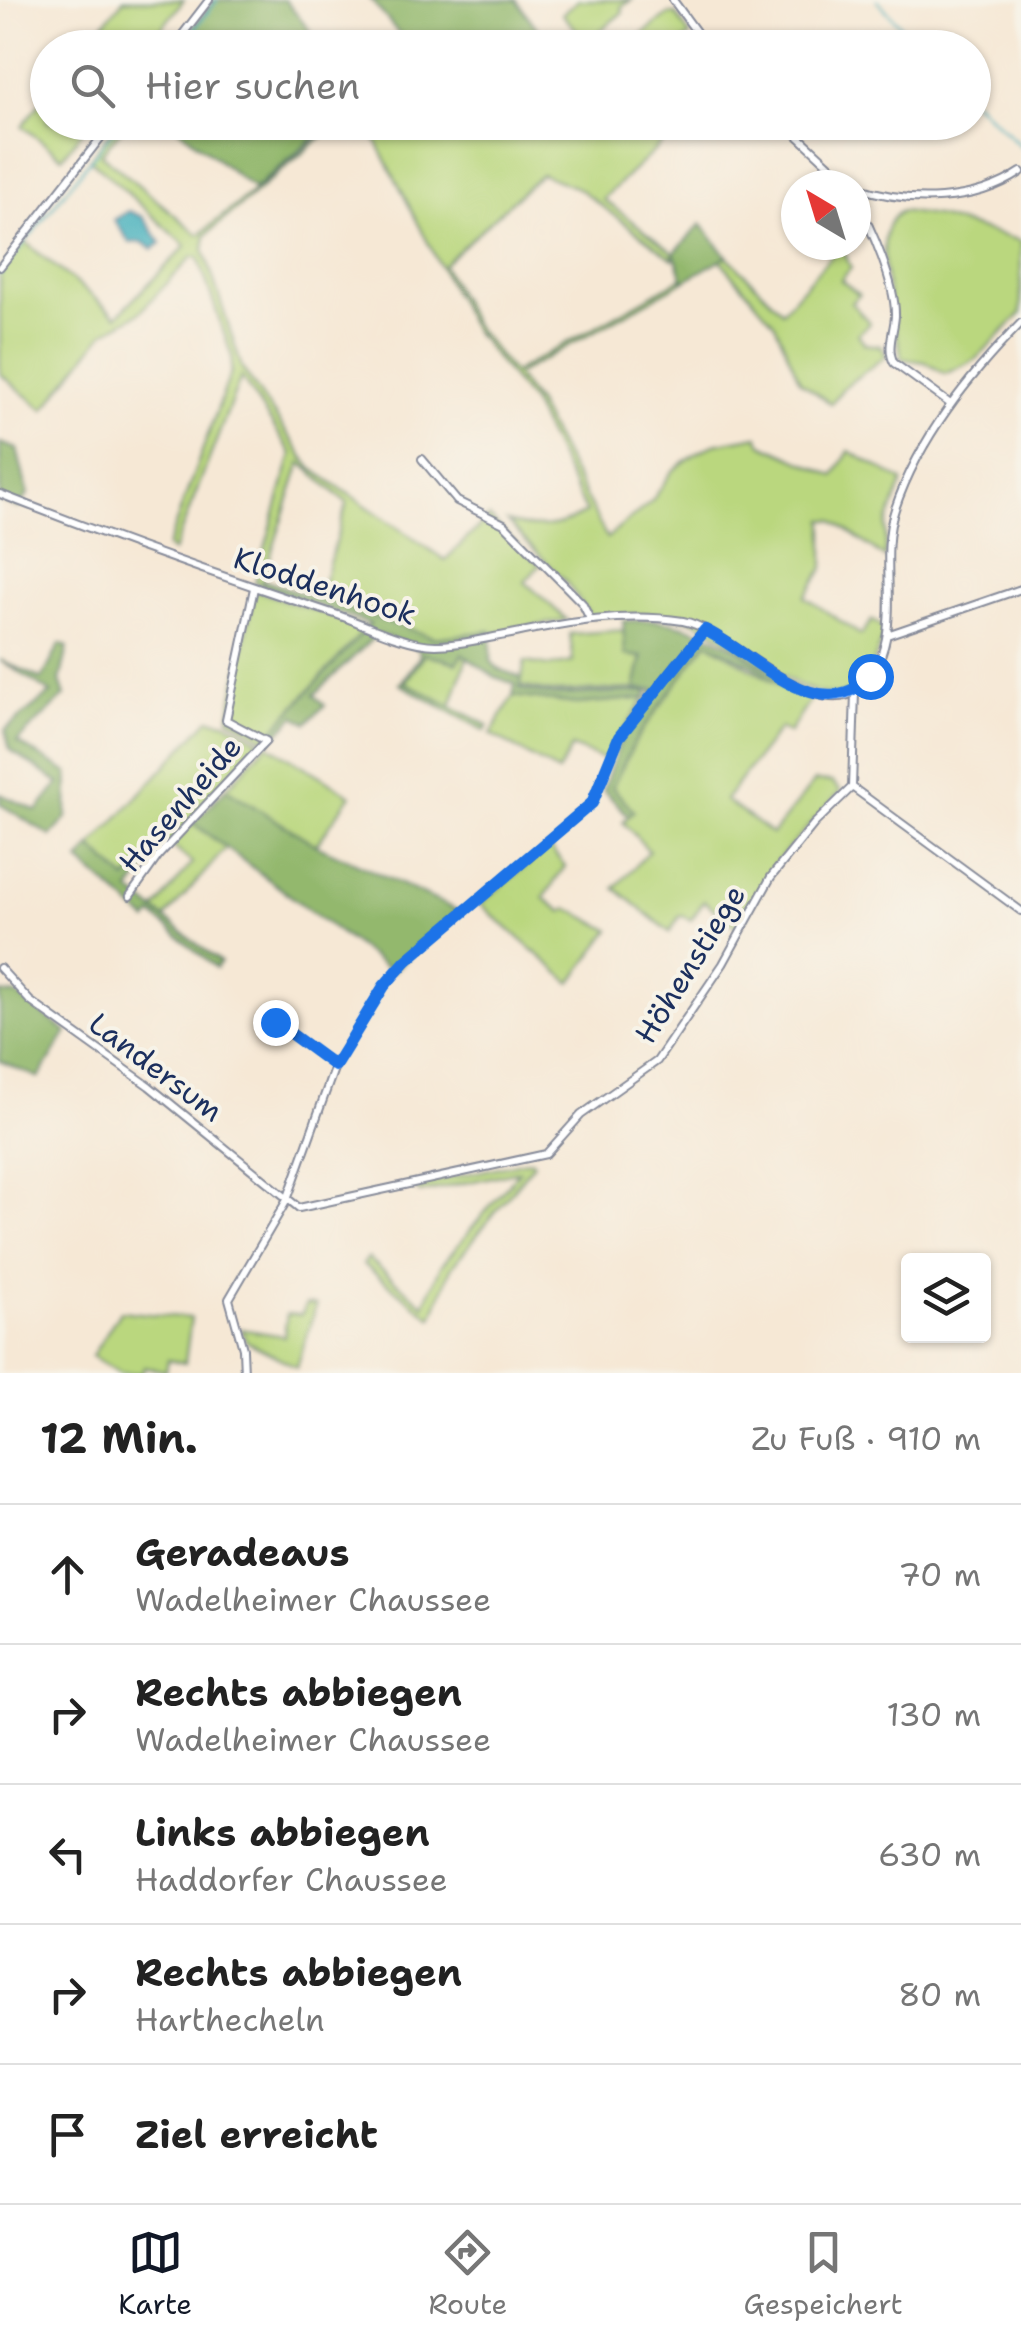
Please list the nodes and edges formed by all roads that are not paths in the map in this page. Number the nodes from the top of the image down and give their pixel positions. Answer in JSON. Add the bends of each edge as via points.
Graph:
{"nodes":[{"id":1,"x":209,"y":0,"type":"edge"},
{"id":2,"x":673,"y":0,"type":"edge"},
{"id":3,"x":186,"y":30,"type":"edge"},
{"id":4,"x":695,"y":30,"type":"edge"},
{"id":5,"x":99,"y":140,"type":"edge"},
{"id":6,"x":803,"y":140,"type":"edge"},
{"id":7,"x":836,"y":170,"type":"edge"},
{"id":8,"x":1021,"y":172,"type":"edge"},
{"id":9,"x":871,"y":189,"type":"edge"},
{"id":10,"x":871,"y":228,"type":"edge"},
{"id":11,"x":0,"y":267,"type":"edge"},
{"id":12,"x":1021,"y":323,"type":"edge"},
{"id":13,"x":949,"y":403,"type":"junction"},
{"id":14,"x":422,"y":459,"type":"dead end"},
{"id":15,"x":0,"y":494,"type":"edge"},
{"id":16,"x":254,"y":588,"type":"junction"},
{"id":17,"x":1021,"y":589,"type":"edge"},
{"id":18,"x":590,"y":619,"type":"junction"},
{"id":19,"x":705,"y":630,"type":"junction"},
{"id":20,"x":887,"y":635,"type":"junction"},
{"id":21,"x":855,"y":692,"type":"junction"},
{"id":22,"x":852,"y":787,"type":"junction"},
{"id":23,"x":130,"y":896,"type":"dead end"},
{"id":24,"x":1021,"y":912,"type":"edge"},
{"id":25,"x":0,"y":968,"type":"edge"},
{"id":26,"x":275,"y":1022,"type":"dead end"},
{"id":27,"x":335,"y":1066,"type":"junction"},
{"id":28,"x":287,"y":1200,"type":"junction"},
{"id":29,"x":244,"y":1373,"type":"edge"}],
"edges":[{"from":1,"to":3,"type":"street"},
{"from":2,"to":4,"type":"street"},
{"from":5,"to":11,"type":"street"},
{"from":6,"to":7,"type":"street"},
{"from":8,"to":9,"type":"street","via":[[974,195]]},
{"from":10,"to":13,"type":"street","via":[[895,313],[889,354]]},
{"from":12,"to":13,"type":"street"},
{"from":13,"to":20,"type":"street","via":[[890,527]]},
{"from":14,"to":18,"type":"street","via":[[457,501],[504,524]]},
{"from":15,"to":16,"type":"street","name":"Kloddenhook"},
{"from":16,"to":18,"type":"street","name":"Kloddenhook","via":[[432,646]]},
{"from":16,"to":23,"type":"street","name":"Hasenheide","via":[[226,720],[266,741],[159,854]]},
{"from":17,"to":20,"type":"street"},
{"from":18,"to":19,"type":"street","name":"Kloddenhook","via":[[654,618]]},
{"from":19,"to":21,"type":"street","name":"Kloddenhook","via":[[810,693],[833,698]]},
{"from":19,"to":27,"type":"street","via":[[619,737],[592,803],[406,961]]},
{"from":20,"to":21,"type":"street","via":[[870,676]]},
{"from":21,"to":22,"type":"street"},
{"from":22,"to":24,"type":"street"},
{"from":22,"to":28,"type":"street","name":"Höhenstiege","via":[[777,868],[657,1061],[581,1115],[546,1154],[299,1208]]},
{"from":25,"to":28,"type":"street","name":"Landersum","via":[[30,1001],[150,1086]]},
{"from":26,"to":27,"type":"street"},
{"from":27,"to":28,"type":"street"},
{"from":28,"to":29,"type":"street","via":[[230,1299]]}]}
